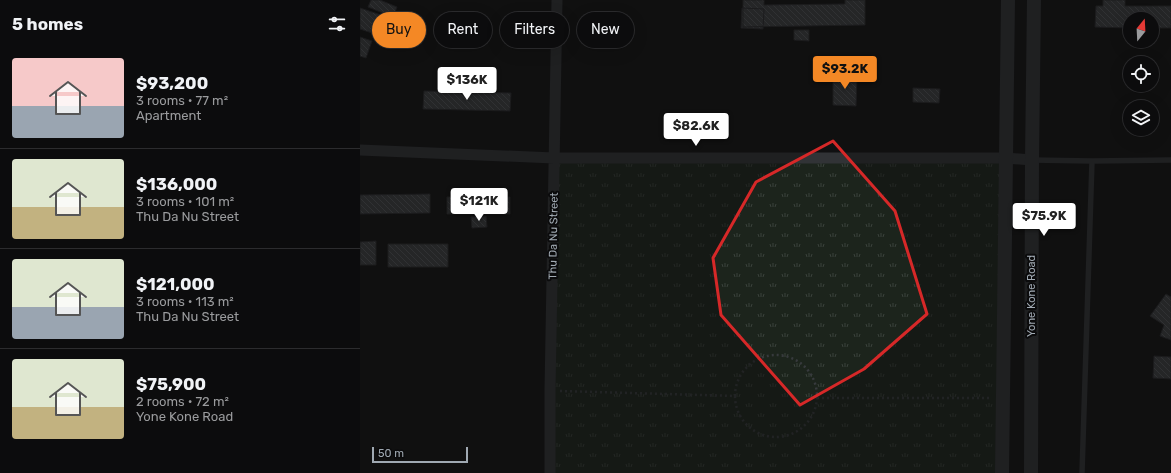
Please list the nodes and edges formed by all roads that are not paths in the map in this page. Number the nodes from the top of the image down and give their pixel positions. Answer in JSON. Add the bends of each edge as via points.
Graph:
{"nodes":[{"id":1,"x":557,"y":0,"type":"edge"},
{"id":2,"x":1008,"y":0,"type":"edge"},
{"id":3,"x":1034,"y":0,"type":"edge"},
{"id":4,"x":360,"y":150,"type":"edge"},
{"id":5,"x":554,"y":158,"type":"junction"},
{"id":6,"x":1006,"y":158,"type":"junction"},
{"id":7,"x":1032,"y":160,"type":"junction"},
{"id":8,"x":1171,"y":160,"type":"edge"},
{"id":9,"x":1092,"y":161,"type":"junction"},
{"id":10,"x":550,"y":473,"type":"edge"},
{"id":11,"x":1002,"y":473,"type":"edge"},
{"id":12,"x":1031,"y":473,"type":"edge"},
{"id":13,"x":1082,"y":473,"type":"edge"}],
"edges":[{"from":1,"to":5,"type":"street","name":"Thu Da Nu Street"},
{"from":2,"to":6,"type":"street"},
{"from":3,"to":7,"type":"street","name":"Yone Kone Road"},
{"from":4,"to":5,"type":"street"},
{"from":5,"to":6,"type":"street"},
{"from":5,"to":10,"type":"street","name":"Thu Da Nu Street"},
{"from":6,"to":7,"type":"street"},
{"from":6,"to":11,"type":"street"},
{"from":7,"to":9,"type":"lane"},
{"from":7,"to":12,"type":"street","name":"Yone Kone Road"},
{"from":8,"to":9,"type":"lane"},
{"from":9,"to":13,"type":"lane"}]}
